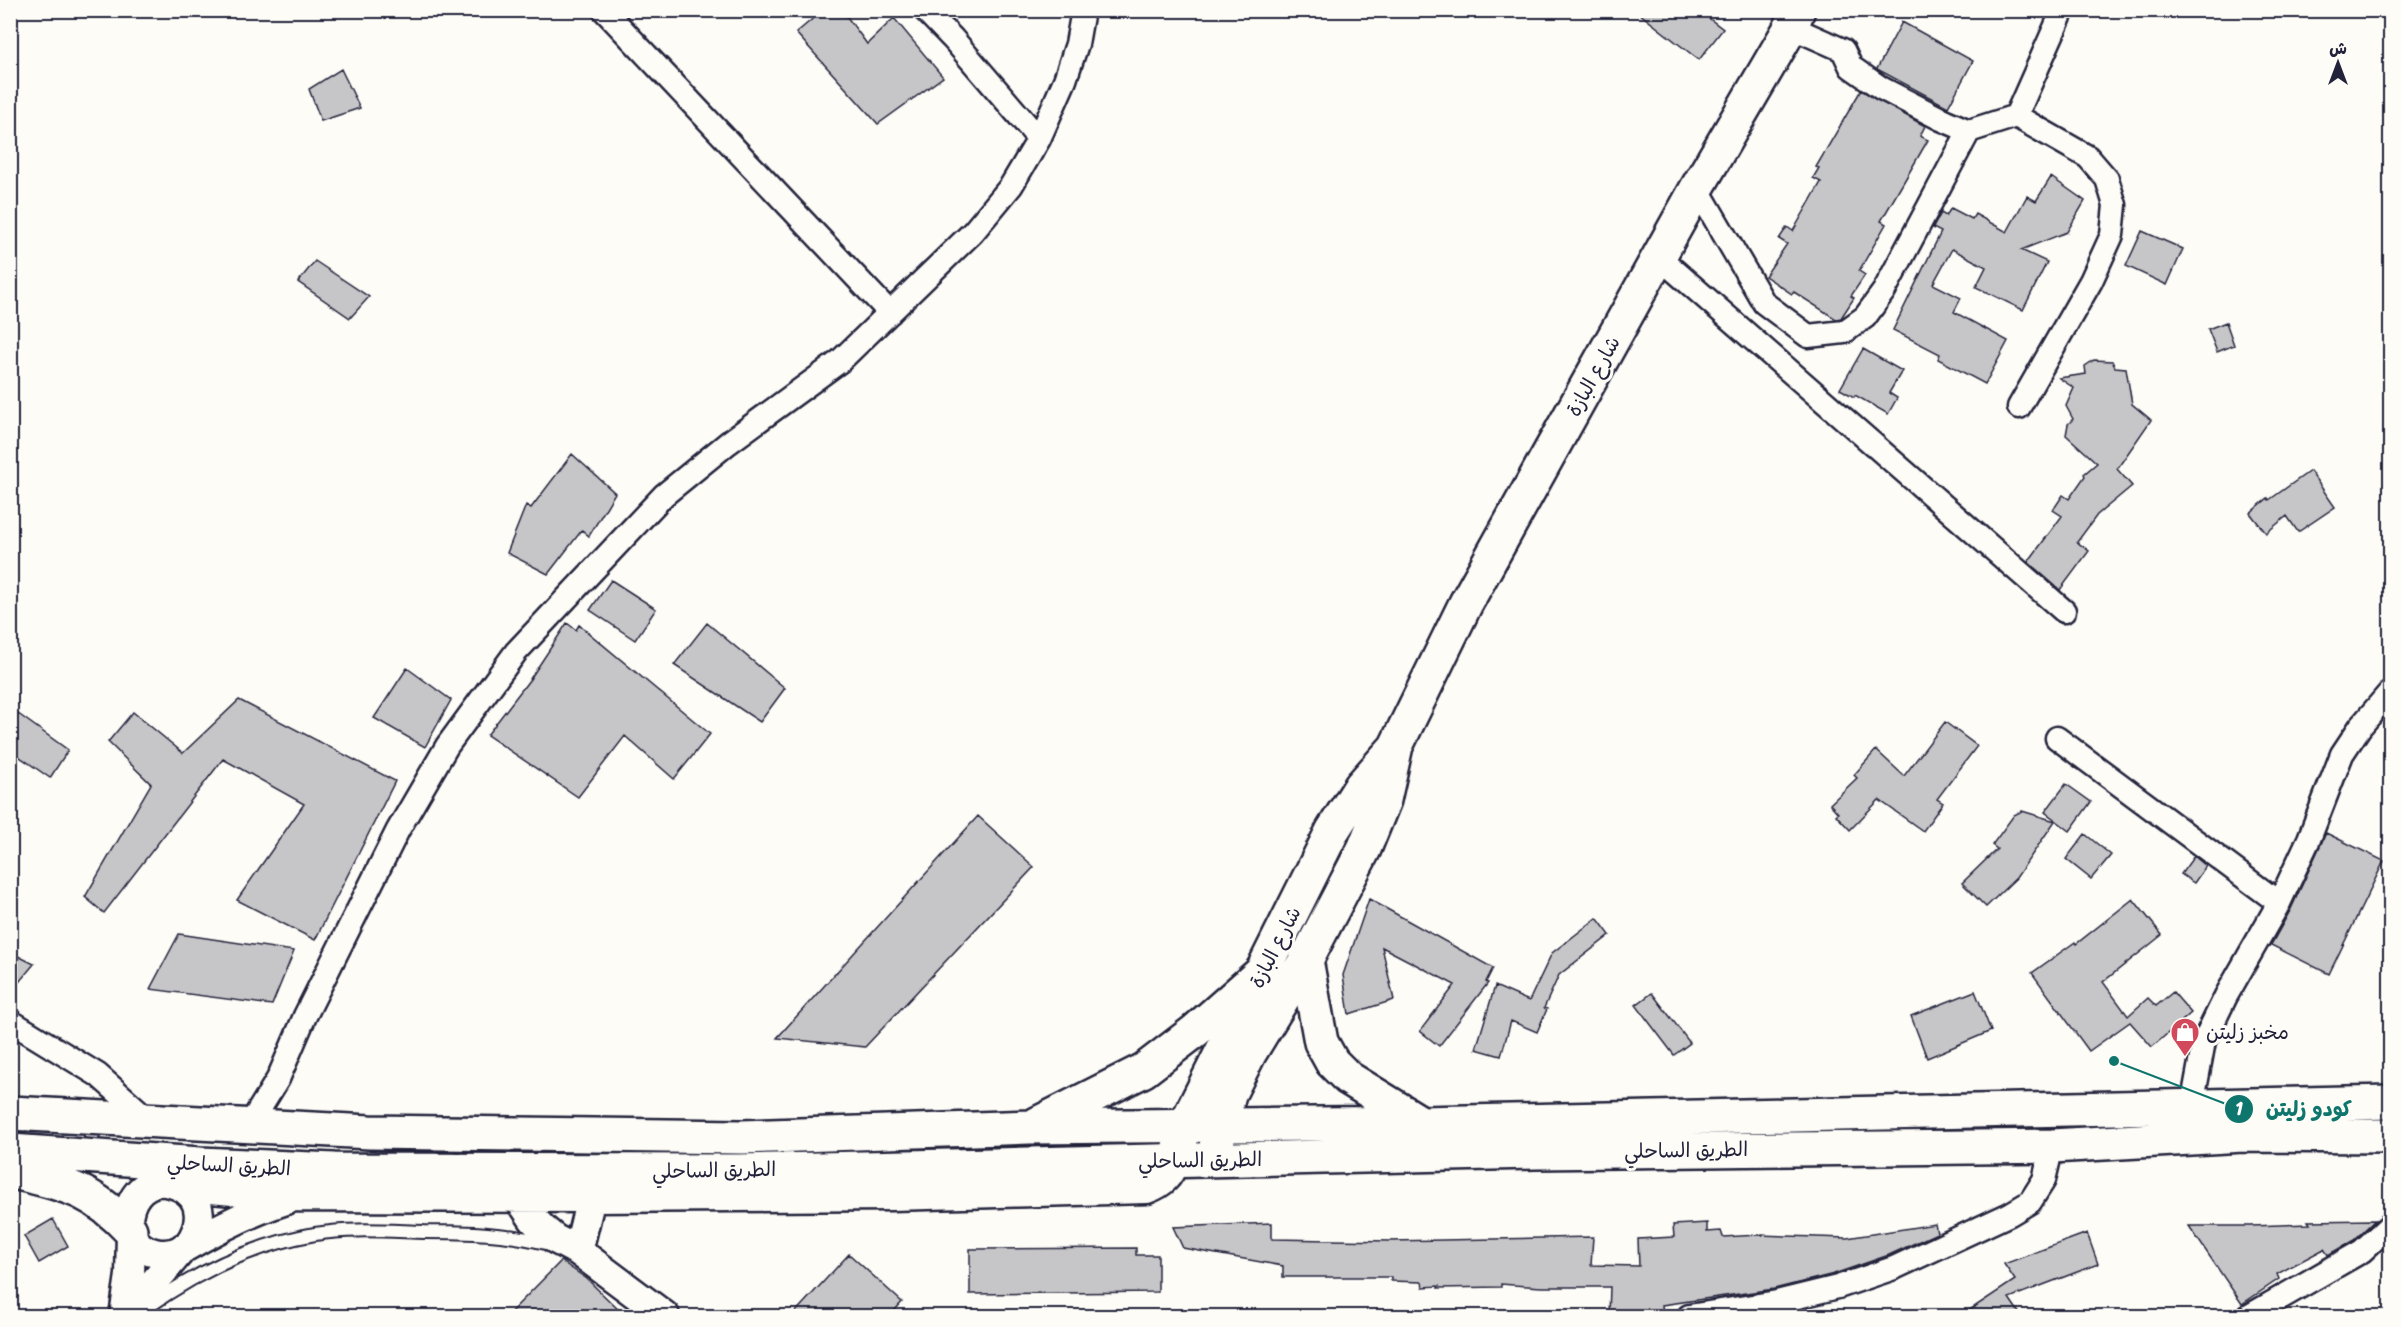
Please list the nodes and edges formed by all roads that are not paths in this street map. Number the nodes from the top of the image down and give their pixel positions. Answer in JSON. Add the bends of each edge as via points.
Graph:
{"nodes":[{"id":1,"x":604,"y":10,"type":"edge"},
{"id":2,"x":925,"y":10,"type":"edge"},
{"id":3,"x":1083,"y":10,"type":"edge"},
{"id":4,"x":2063,"y":10,"type":"edge"},
{"id":5,"x":1795,"y":19,"type":"edge"},
{"id":6,"x":2016,"y":116,"type":"junction"},
{"id":7,"x":1969,"y":131,"type":"junction"},
{"id":8,"x":1039,"y":139,"type":"junction"},
{"id":9,"x":1697,"y":188,"type":"junction"},
{"id":10,"x":1659,"y":257,"type":"junction"},
{"id":11,"x":890,"y":313,"type":"junction"},
{"id":12,"x":2019,"y":406,"type":"dead end"},
{"id":13,"x":2064,"y":611,"type":"dead end"},
{"id":14,"x":2391,"y":692,"type":"edge"},
{"id":15,"x":2056,"y":738,"type":"dead end"},
{"id":16,"x":1396,"y":746,"type":"junction"},
{"id":17,"x":2279,"y":903,"type":"junction"},
{"id":18,"x":1306,"y":960,"type":"junction"},
{"id":19,"x":1263,"y":971,"type":"junction"},
{"id":20,"x":10,"y":1021,"type":"edge"},
{"id":21,"x":2391,"y":1102,"type":"edge"},
{"id":22,"x":2192,"y":1106,"type":"junction"},
{"id":23,"x":10,"y":1113,"type":"edge"},
{"id":24,"x":150,"y":1121,"type":"junction"},
{"id":25,"x":1421,"y":1122,"type":"junction"},
{"id":26,"x":1220,"y":1124,"type":"junction"},
{"id":27,"x":249,"y":1126,"type":"junction"},
{"id":28,"x":1185,"y":1126,"type":"junction"},
{"id":29,"x":1029,"y":1127,"type":"junction"},
{"id":30,"x":2391,"y":1136,"type":"edge"},
{"id":31,"x":2052,"y":1146,"type":"junction"},
{"id":32,"x":10,"y":1151,"type":"edge"},
{"id":33,"x":1213,"y":1160,"type":"junction"},
{"id":34,"x":1175,"y":1161,"type":"junction"},
{"id":35,"x":10,"y":1171,"type":"edge"},
{"id":36,"x":180,"y":1186,"type":"junction"},
{"id":37,"x":294,"y":1197,"type":"junction"},
{"id":38,"x":519,"y":1198,"type":"junction"},
{"id":39,"x":591,"y":1198,"type":"junction"},
{"id":40,"x":2391,"y":1225,"type":"edge"},
{"id":41,"x":131,"y":1232,"type":"junction"},
{"id":42,"x":186,"y":1246,"type":"junction"},
{"id":43,"x":578,"y":1251,"type":"junction"},
{"id":44,"x":126,"y":1317,"type":"edge"},
{"id":45,"x":134,"y":1317,"type":"edge"},
{"id":46,"x":665,"y":1317,"type":"edge"},
{"id":47,"x":1689,"y":1317,"type":"edge"},
{"id":48,"x":2249,"y":1317,"type":"edge"}],
"edges":[{"from":1,"to":11,"type":"street"},
{"from":2,"to":8,"type":"street"},
{"from":3,"to":8,"type":"street","via":[[1065,80]]},
{"from":4,"to":6,"type":"street"},
{"from":5,"to":7,"type":"street","via":[[1843,50],[1851,67],[1881,88]]},
{"from":5,"to":9,"type":"main road","name":"شارع البازة"},
{"from":6,"to":7,"type":"street"},
{"from":6,"to":12,"type":"street","via":[[2088,158],[2107,179],[2115,205],[2112,236],[2091,281]]},
{"from":7,"to":9,"type":"street","via":[[1884,291],[1865,317],[1844,332],[1808,336],[1764,303]]},
{"from":8,"to":11,"type":"street","via":[[1011,186],[973,232]]},
{"from":9,"to":10,"type":"main road","name":"شارع البازة"},
{"from":10,"to":13,"type":"street"},
{"from":10,"to":16,"type":"main road","name":"شارع البازة","via":[[1466,603]]},
{"from":11,"to":27,"type":"street","via":[[840,361],[664,495],[516,652],[447,746],[398,830],[305,1016],[278,1079]]},
{"from":14,"to":17,"type":"street","via":[[2342,754]]},
{"from":15,"to":17,"type":"street"},
{"from":16,"to":18,"type":"main road","name":"شارع البازة","via":[[1384,800],[1364,849]]},
{"from":16,"to":19,"type":"main road","name":"شارع البازة","via":[[1361,786],[1333,830]]},
{"from":17,"to":22,"type":"street","via":[[2204,1041]]},
{"from":18,"to":25,"type":"main road","via":[[1321,1042],[1332,1062],[1348,1078]]},
{"from":18,"to":26,"type":"main road","name":"شارع البازة","via":[[1249,1054],[1229,1094]]},
{"from":19,"to":28,"type":"main road","name":"شارع البازة"},
{"from":19,"to":29,"type":"main road","via":[[1144,1070]]},
{"from":20,"to":24,"type":"street","via":[[98,1076]]},
{"from":21,"to":22,"type":"main road","name":"الطريق الساحلي"},
{"from":22,"to":25,"type":"main road","name":"الطريق الساحلي"},
{"from":23,"to":24,"type":"main road","name":"الطريق الساحلي"},
{"from":24,"to":27,"type":"main road","name":"الطريق الساحلي"},
{"from":25,"to":26,"type":"main road","name":"الطريق الساحلي"},
{"from":26,"to":28,"type":"main road","name":"الطريق الساحلي"},
{"from":26,"to":33,"type":"main road","name":"شارع البازة"},
{"from":27,"to":29,"type":"main road","name":"الطريق الساحلي","via":[[370,1132],[742,1137]]},
{"from":28,"to":29,"type":"main road","name":"الطريق الساحلي"},
{"from":28,"to":34,"type":"main road","name":"شارع البازة"},
{"from":30,"to":31,"type":"main road","name":"الطريق الساحلي","via":[[2243,1135]]},
{"from":31,"to":33,"type":"main road","name":"الطريق الساحلي"},
{"from":31,"to":47,"type":"street","via":[[2044,1180],[2030,1202],[2010,1214],[1894,1268],[1838,1287]]},
{"from":32,"to":34,"type":"main road","name":"الطريق الساحلي","via":[[334,1170],[438,1171],[751,1170]]},
{"from":33,"to":34,"type":"main road","name":"الطريق الساحلي"},
{"from":34,"to":39,"type":"street","via":[[1160,1184],[1147,1189],[869,1197]]},
{"from":35,"to":41,"type":"main road","via":[[83,1191]]},
{"from":36,"to":37,"type":"street"},
{"from":36,"to":41,"type":"street","via":[[157,1183],[139,1192],[129,1209]]},
{"from":36,"to":42,"type":"street","via":[[193,1197],[200,1216],[199,1227]]},
{"from":37,"to":38,"type":"street"},
{"from":37,"to":42,"type":"street","via":[[245,1215]]},
{"from":38,"to":39,"type":"street"},
{"from":38,"to":43,"type":"street","via":[[543,1230]]},
{"from":39,"to":43,"type":"street"},
{"from":40,"to":48,"type":"street","via":[[2362,1251]]},
{"from":41,"to":42,"type":"street","via":[[150,1251],[171,1253]]},
{"from":41,"to":44,"type":"street"},
{"from":42,"to":44,"type":"street"},
{"from":43,"to":45,"type":"lane","via":[[480,1232],[316,1234],[280,1242],[210,1269]]},
{"from":43,"to":46,"type":"street"}]}
